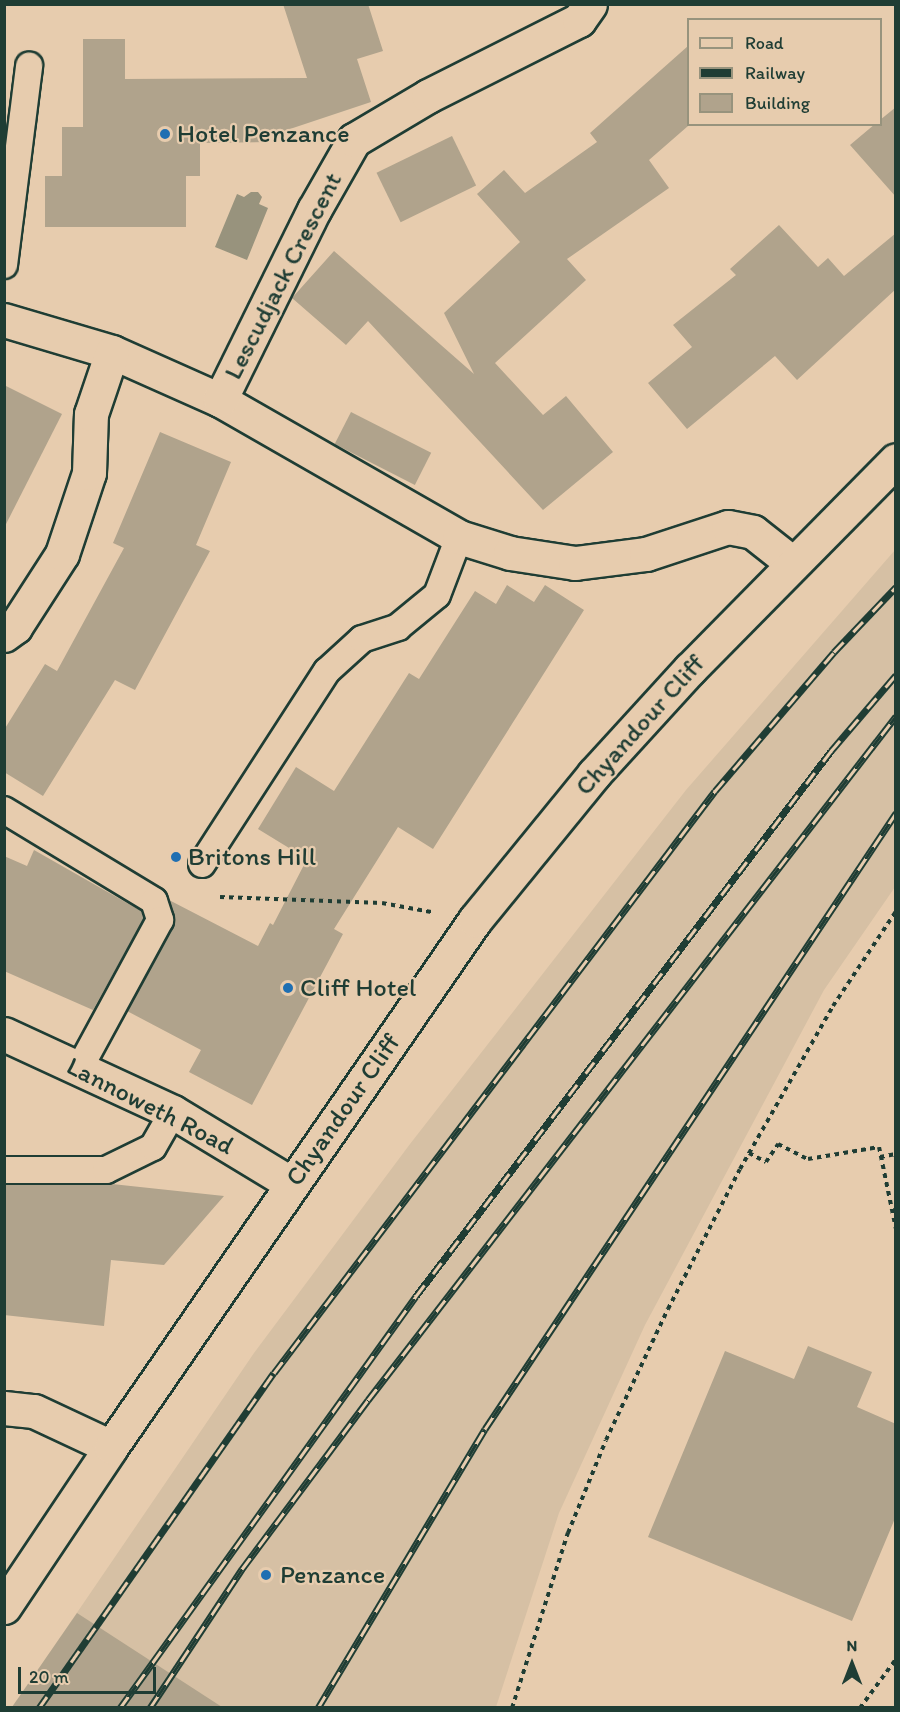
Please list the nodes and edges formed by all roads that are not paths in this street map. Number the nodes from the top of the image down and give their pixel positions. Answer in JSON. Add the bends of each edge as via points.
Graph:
{"nodes":[{"id":1,"x":590,"y":4,"type":"edge"},
{"id":2,"x":28,"y":66,"type":"dead end"},
{"id":3,"x":4,"y":265,"type":"edge"},
{"id":4,"x":4,"y":320,"type":"edge"},
{"id":5,"x":112,"y":352,"type":"junction"},
{"id":6,"x":220,"y":400,"type":"junction"},
{"id":7,"x":896,"y":460,"type":"edge"},
{"id":8,"x":459,"y":537,"type":"junction"},
{"id":9,"x":791,"y":562,"type":"junction"},
{"id":10,"x":4,"y":635,"type":"edge"},
{"id":11,"x":4,"y":810,"type":"edge"},
{"id":12,"x":202,"y":864,"type":"dead end"},
{"id":13,"x":4,"y":1035,"type":"edge"},
{"id":14,"x":79,"y":1069,"type":"junction"},
{"id":15,"x":173,"y":1112,"type":"junction"},
{"id":16,"x":4,"y":1170,"type":"edge"},
{"id":17,"x":292,"y":1184,"type":"junction"},
{"id":18,"x":4,"y":1408,"type":"edge"},
{"id":19,"x":111,"y":1447,"type":"junction"},
{"id":20,"x":4,"y":1607,"type":"edge"}],
"edges":[{"from":1,"to":6,"type":"street","name":"Lescudjack Crescent","via":[[579,20],[428,96],[354,140],[314,210]]},
{"from":2,"to":3,"type":"lane"},
{"from":4,"to":5,"type":"street"},
{"from":5,"to":6,"type":"street"},
{"from":5,"to":10,"type":"street","via":[[91,414],[90,473],[62,554],[15,627]]},
{"from":6,"to":8,"type":"street"},
{"from":7,"to":9,"type":"street","name":"Chyandour Cliff"},
{"from":8,"to":9,"type":"street","via":[[510,553],[575,563],[646,554],[728,527],[753,532]]},
{"from":8,"to":12,"type":"lane","via":[[437,595],[398,627],[362,639],[327,671]]},
{"from":9,"to":17,"type":"street","name":"Chyandour Cliff","via":[[594,774],[475,920]]},
{"from":11,"to":14,"type":"lane","via":[[154,901],[160,920]]},
{"from":13,"to":14,"type":"street","name":"Lannoweth Road"},
{"from":14,"to":15,"type":"street","name":"Lannoweth Road"},
{"from":15,"to":16,"type":"lane","via":[[153,1147],[106,1170]]},
{"from":15,"to":17,"type":"street","name":"Lannoweth Road"},
{"from":17,"to":19,"type":"street","name":"Chyandour Cliff"},
{"from":18,"to":19,"type":"street","via":[[34,1411]]},
{"from":19,"to":20,"type":"street","name":"Chyandour Cliff"}]}
